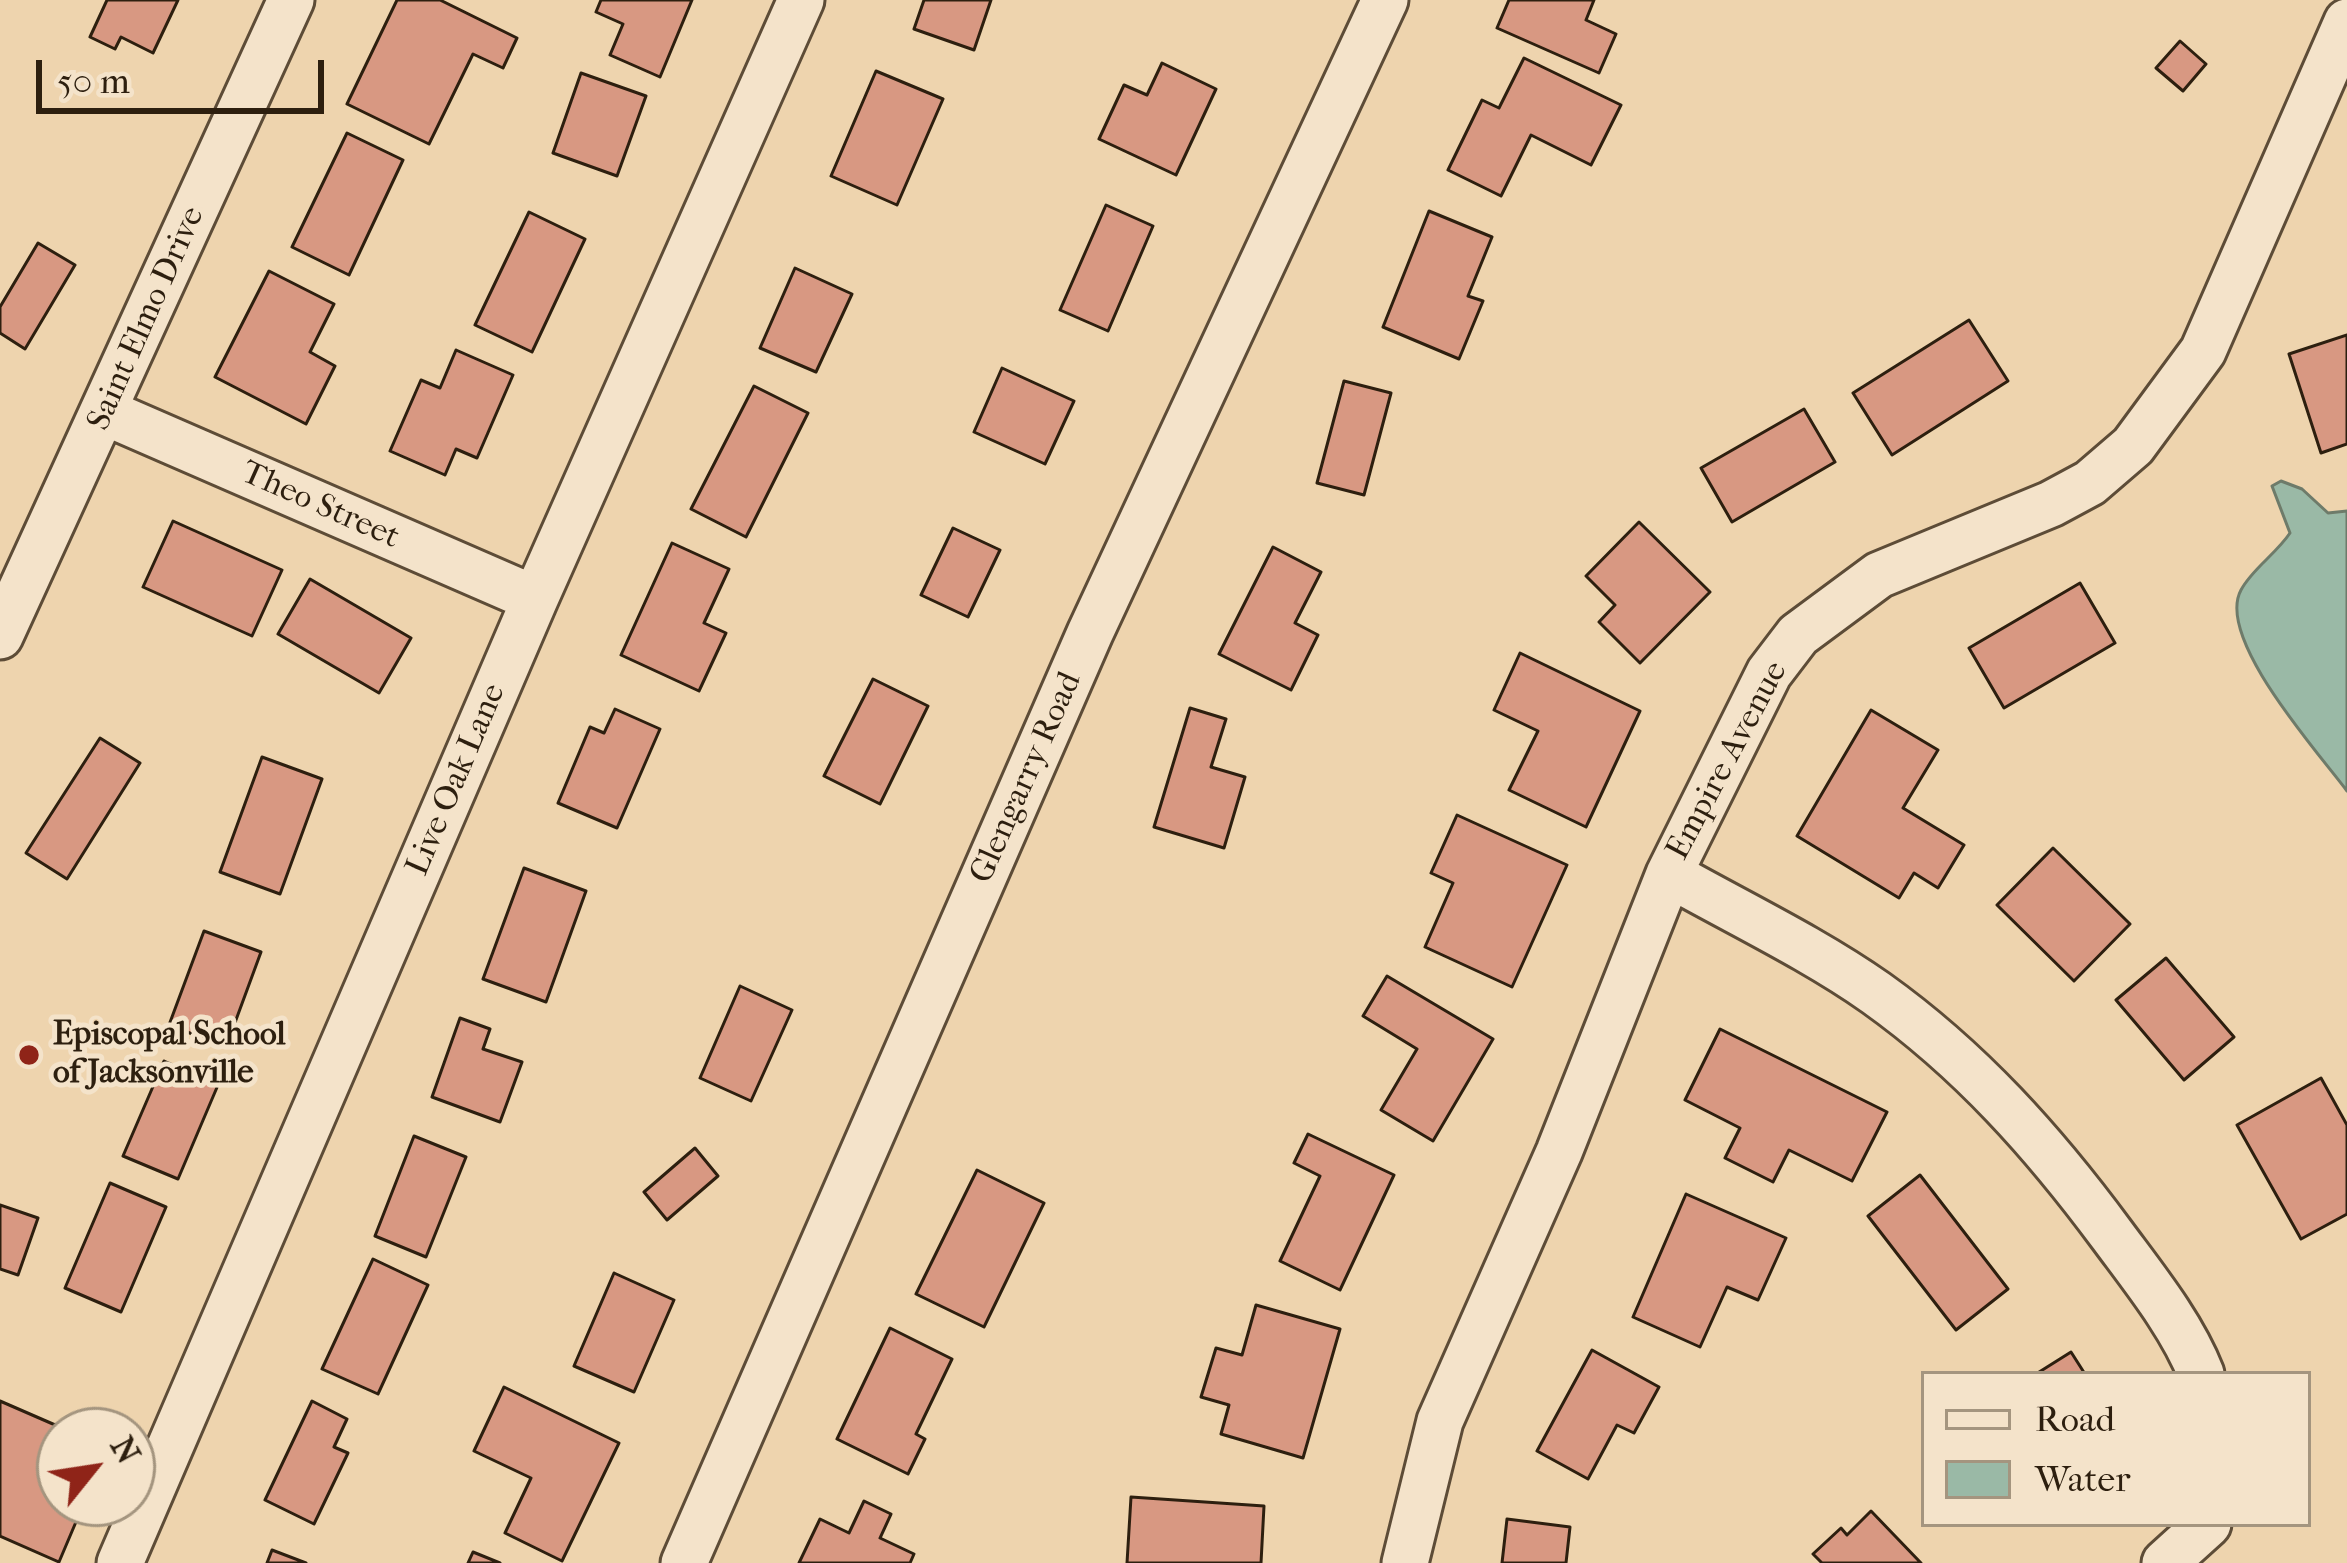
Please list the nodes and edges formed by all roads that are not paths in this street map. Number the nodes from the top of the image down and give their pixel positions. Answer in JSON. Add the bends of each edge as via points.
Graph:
{"nodes":[{"id":1,"x":291,"y":0,"type":"edge"},
{"id":2,"x":801,"y":0,"type":"edge"},
{"id":3,"x":1384,"y":0,"type":"edge"},
{"id":4,"x":2347,"y":22,"type":"edge"},
{"id":5,"x":105,"y":412,"type":"junction"},
{"id":6,"x":535,"y":599,"type":"junction"},
{"id":7,"x":0,"y":636,"type":"edge"},
{"id":8,"x":1670,"y":874,"type":"junction"},
{"id":9,"x":2199,"y":1371,"type":"edge"},
{"id":10,"x":2204,"y":1527,"type":"edge"},
{"id":11,"x":120,"y":1563,"type":"edge"},
{"id":12,"x":683,"y":1563,"type":"edge"},
{"id":13,"x":1405,"y":1563,"type":"edge"},
{"id":14,"x":2165,"y":1563,"type":"edge"}],
"edges":[{"from":1,"to":5,"type":"street","name":"Saint Elmo Drive"},
{"from":2,"to":6,"type":"street","name":"Live Oak Lane"},
{"from":3,"to":12,"type":"street","name":"Glengarry Road","via":[[1090,633]]},
{"from":4,"to":8,"type":"street","name":"Empire Avenue","via":[[2203,351],[2168,405],[2090,483],[1879,575],[1798,635],[1769,673]]},
{"from":5,"to":6,"type":"street","name":"Theo Street"},
{"from":5,"to":7,"type":"street","name":"Saint Elmo Drive"},
{"from":6,"to":11,"type":"street","name":"Live Oak Lane"},
{"from":8,"to":9,"type":"street","via":[[1873,991],[1951,1051],[2079,1190]]},
{"from":8,"to":13,"type":"street","name":"Empire Avenue","via":[[1440,1421]]},
{"from":10,"to":14,"type":"street"}]}
